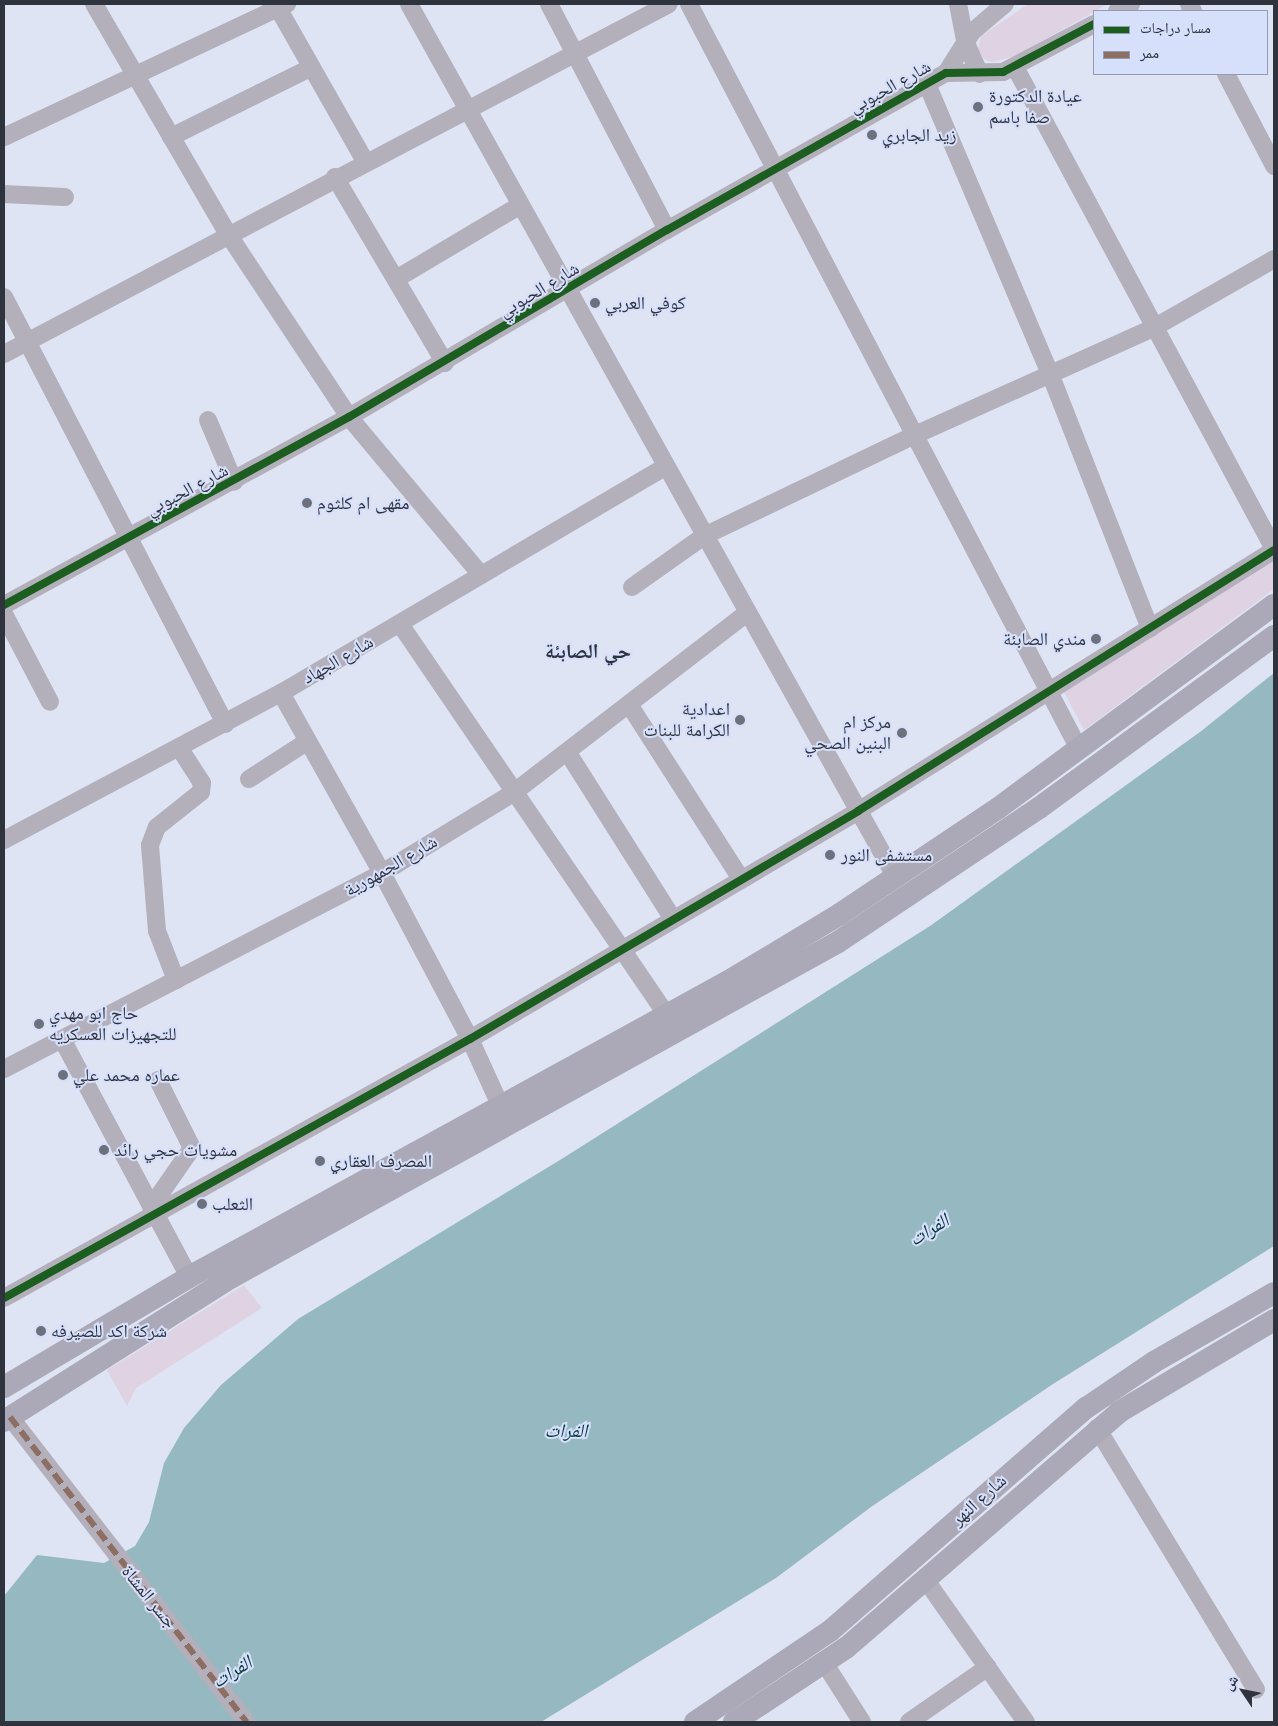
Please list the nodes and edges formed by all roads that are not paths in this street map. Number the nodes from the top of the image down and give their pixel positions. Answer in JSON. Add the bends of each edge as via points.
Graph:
{"nodes":[{"id":1,"x":94,"y":4,"type":"edge"},
{"id":2,"x":409,"y":4,"type":"edge"},
{"id":3,"x":549,"y":4,"type":"edge"},
{"id":4,"x":669,"y":4,"type":"edge"},
{"id":5,"x":689,"y":4,"type":"edge"},
{"id":6,"x":958,"y":4,"type":"edge"},
{"id":7,"x":1005,"y":4,"type":"edge"},
{"id":8,"x":1131,"y":4,"type":"edge"},
{"id":9,"x":282,"y":6,"type":"edge"},
{"id":10,"x":1119,"y":10,"type":"edge"},
{"id":11,"x":1093,"y":25,"type":"edge"},
{"id":12,"x":965,"y":41,"type":"junction"},
{"id":13,"x":572,"y":54,"type":"junction"},
{"id":14,"x":1015,"y":67,"type":"junction"},
{"id":15,"x":312,"y":68,"type":"junction"},
{"id":16,"x":946,"y":74,"type":"junction"},
{"id":17,"x":980,"y":74,"type":"junction"},
{"id":18,"x":134,"y":75,"type":"junction"},
{"id":19,"x":1227,"y":75,"type":"edge"},
{"id":20,"x":927,"y":84,"type":"junction"},
{"id":21,"x":465,"y":110,"type":"junction"},
{"id":22,"x":4,"y":137,"type":"edge"},
{"id":23,"x":171,"y":137,"type":"junction"},
{"id":24,"x":365,"y":161,"type":"junction"},
{"id":25,"x":1274,"y":166,"type":"edge"},
{"id":26,"x":777,"y":168,"type":"junction"},
{"id":27,"x":335,"y":177,"type":"junction"},
{"id":28,"x":4,"y":194,"type":"edge"},
{"id":29,"x":65,"y":197,"type":"dead end"},
{"id":30,"x":519,"y":206,"type":"junction"},
{"id":31,"x":667,"y":230,"type":"junction"},
{"id":32,"x":228,"y":234,"type":"junction"},
{"id":33,"x":1274,"y":259,"type":"edge"},
{"id":34,"x":396,"y":279,"type":"junction"},
{"id":35,"x":566,"y":291,"type":"junction"},
{"id":36,"x":4,"y":297,"type":"edge"},
{"id":37,"x":1155,"y":327,"type":"junction"},
{"id":38,"x":27,"y":341,"type":"junction"},
{"id":39,"x":4,"y":354,"type":"edge"},
{"id":40,"x":445,"y":363,"type":"junction"},
{"id":41,"x":1051,"y":376,"type":"junction"},
{"id":42,"x":349,"y":417,"type":"junction"},
{"id":43,"x":208,"y":420,"type":"dead end"},
{"id":44,"x":915,"y":435,"type":"junction"},
{"id":45,"x":665,"y":467,"type":"junction"},
{"id":46,"x":234,"y":482,"type":"junction"},
{"id":47,"x":704,"y":536,"type":"junction"},
{"id":48,"x":128,"y":539,"type":"junction"},
{"id":49,"x":1274,"y":549,"type":"edge"},
{"id":50,"x":482,"y":574,"type":"junction"},
{"id":51,"x":632,"y":587,"type":"dead end"},
{"id":52,"x":4,"y":604,"type":"edge"},
{"id":53,"x":1274,"y":605,"type":"edge"},
{"id":54,"x":747,"y":613,"type":"junction"},
{"id":55,"x":4,"y":614,"type":"edge"},
{"id":56,"x":400,"y":624,"type":"junction"},
{"id":57,"x":1150,"y":628,"type":"junction"},
{"id":58,"x":1274,"y":636,"type":"edge"},
{"id":59,"x":1048,"y":690,"type":"junction"},
{"id":60,"x":281,"y":693,"type":"junction"},
{"id":61,"x":50,"y":702,"type":"dead end"},
{"id":62,"x":630,"y":706,"type":"junction"},
{"id":63,"x":225,"y":724,"type":"junction"},
{"id":64,"x":308,"y":741,"type":"junction"},
{"id":65,"x":180,"y":749,"type":"junction"},
{"id":66,"x":1079,"y":749,"type":"junction"},
{"id":67,"x":568,"y":753,"type":"junction"},
{"id":68,"x":249,"y":779,"type":"dead end"},
{"id":69,"x":513,"y":793,"type":"junction"},
{"id":70,"x":858,"y":811,"type":"junction"},
{"id":71,"x":4,"y":840,"type":"edge"},
{"id":72,"x":382,"y":873,"type":"junction"},
{"id":73,"x":896,"y":878,"type":"junction"},
{"id":74,"x":741,"y":879,"type":"junction"},
{"id":75,"x":673,"y":919,"type":"junction"},
{"id":76,"x":621,"y":949,"type":"junction"},
{"id":77,"x":176,"y":980,"type":"junction"},
{"id":78,"x":667,"y":1015,"type":"junction"},
{"id":79,"x":62,"y":1039,"type":"junction"},
{"id":80,"x":470,"y":1039,"type":"junction"},
{"id":81,"x":4,"y":1069,"type":"edge"},
{"id":82,"x":583,"y":1073,"type":"junction"},
{"id":83,"x":158,"y":1080,"type":"dead end"},
{"id":84,"x":501,"y":1107,"type":"junction"},
{"id":85,"x":152,"y":1211,"type":"junction"},
{"id":86,"x":189,"y":1277,"type":"junction"},
{"id":87,"x":1274,"y":1293,"type":"edge"},
{"id":88,"x":4,"y":1298,"type":"edge"},
{"id":89,"x":1274,"y":1320,"type":"edge"},
{"id":90,"x":4,"y":1387,"type":"edge"},
{"id":91,"x":7,"y":1419,"type":"edge"},
{"id":92,"x":1098,"y":1428,"type":"junction"},
{"id":93,"x":925,"y":1579,"type":"junction"},
{"id":94,"x":825,"y":1664,"type":"junction"},
{"id":95,"x":988,"y":1667,"type":"junction"},
{"id":96,"x":1256,"y":1690,"type":"dead end"},
{"id":97,"x":753,"y":1698,"type":"junction"},
{"id":98,"x":1019,"y":1720,"type":"edge"},
{"id":99,"x":247,"y":1722,"type":"edge"},
{"id":100,"x":695,"y":1722,"type":"edge"},
{"id":101,"x":734,"y":1722,"type":"edge"},
{"id":102,"x":862,"y":1722,"type":"edge"},
{"id":103,"x":909,"y":1722,"type":"edge"}],
"edges":[{"from":1,"to":18,"type":"street"},
{"from":2,"to":21,"type":"street"},
{"from":3,"to":13,"type":"street"},
{"from":4,"to":13,"type":"street"},
{"from":5,"to":26,"type":"street"},
{"from":6,"to":12,"type":"street"},
{"from":7,"to":12,"type":"street","name":"شارع الحبوبي","via":[[983,19]]},
{"from":8,"to":10,"type":"street"},
{"from":9,"to":15,"type":"street"},
{"from":9,"to":18,"type":"street"},
{"from":11,"to":14,"type":"street","name":"شارع الحبوبي"},
{"from":12,"to":16,"type":"street","name":"شارع الحبوبي"},
{"from":12,"to":17,"type":"street"},
{"from":13,"to":21,"type":"street"},
{"from":13,"to":31,"type":"street"},
{"from":14,"to":17,"type":"street","name":"شارع الحبوبي"},
{"from":14,"to":37,"type":"street"},
{"from":15,"to":23,"type":"street"},
{"from":15,"to":24,"type":"street"},
{"from":16,"to":17,"type":"street","name":"شارع الحبوبي"},
{"from":16,"to":20,"type":"street","name":"شارع الحبوبي"},
{"from":18,"to":22,"type":"street"},
{"from":18,"to":23,"type":"street"},
{"from":19,"to":25,"type":"street"},
{"from":20,"to":26,"type":"street","name":"شارع الحبوبي"},
{"from":20,"to":41,"type":"street"},
{"from":21,"to":24,"type":"street"},
{"from":21,"to":30,"type":"street"},
{"from":23,"to":32,"type":"street"},
{"from":24,"to":27,"type":"street"},
{"from":26,"to":31,"type":"street","name":"شارع الحبوبي"},
{"from":26,"to":44,"type":"street"},
{"from":27,"to":32,"type":"street"},
{"from":27,"to":34,"type":"street"},
{"from":28,"to":29,"type":"street"},
{"from":30,"to":34,"type":"street"},
{"from":30,"to":35,"type":"street"},
{"from":31,"to":35,"type":"street","name":"شارع الحبوبي"},
{"from":32,"to":38,"type":"street"},
{"from":32,"to":42,"type":"street"},
{"from":33,"to":37,"type":"street"},
{"from":34,"to":40,"type":"street"},
{"from":35,"to":40,"type":"street","name":"شارع الحبوبي"},
{"from":35,"to":45,"type":"street"},
{"from":36,"to":38,"type":"street"},
{"from":37,"to":41,"type":"street"},
{"from":37,"to":49,"type":"street"},
{"from":38,"to":39,"type":"street"},
{"from":38,"to":48,"type":"street"},
{"from":40,"to":42,"type":"street","name":"شارع الحبوبي"},
{"from":41,"to":44,"type":"street"},
{"from":41,"to":57,"type":"street"},
{"from":42,"to":46,"type":"street","name":"شارع الحبوبي"},
{"from":42,"to":50,"type":"street"},
{"from":43,"to":46,"type":"street"},
{"from":44,"to":47,"type":"street"},
{"from":44,"to":59,"type":"street"},
{"from":45,"to":47,"type":"street"},
{"from":45,"to":50,"type":"street","name":"شارع الجهاد"},
{"from":46,"to":48,"type":"street","name":"شارع الحبوبي"},
{"from":47,"to":51,"type":"street"},
{"from":47,"to":54,"type":"street"},
{"from":48,"to":52,"type":"street","name":"شارع الحبوبي"},
{"from":48,"to":63,"type":"street"},
{"from":49,"to":57,"type":"street"},
{"from":50,"to":56,"type":"street","name":"شارع الجهاد"},
{"from":53,"to":66,"type":"main road"},
{"from":54,"to":62,"type":"street","name":"شارع الجمهورية"},
{"from":54,"to":70,"type":"street"},
{"from":55,"to":61,"type":"street"},
{"from":56,"to":60,"type":"street","name":"شارع الجهاد"},
{"from":56,"to":69,"type":"street"},
{"from":57,"to":59,"type":"street"},
{"from":58,"to":82,"type":"main road","via":[[1039,808],[892,907]]},
{"from":59,"to":66,"type":"street"},
{"from":59,"to":70,"type":"street"},
{"from":60,"to":63,"type":"street","name":"شارع الجهاد"},
{"from":60,"to":64,"type":"street"},
{"from":62,"to":67,"type":"street","name":"شارع الجمهورية"},
{"from":62,"to":74,"type":"street"},
{"from":63,"to":65,"type":"street","name":"شارع الجهاد"},
{"from":64,"to":68,"type":"street"},
{"from":64,"to":72,"type":"street"},
{"from":65,"to":71,"type":"street","name":"شارع الجهاد"},
{"from":65,"to":77,"type":"street","via":[[202,784],[201,792],[157,828],[150,845],[158,931]]},
{"from":66,"to":73,"type":"main road"},
{"from":67,"to":69,"type":"street","name":"شارع الجمهورية"},
{"from":67,"to":75,"type":"street"},
{"from":69,"to":72,"type":"street","name":"شارع الجمهورية"},
{"from":69,"to":76,"type":"street"},
{"from":70,"to":73,"type":"street"},
{"from":70,"to":74,"type":"street"},
{"from":72,"to":77,"type":"street","name":"شارع الجمهورية"},
{"from":72,"to":80,"type":"street"},
{"from":73,"to":78,"type":"main road"},
{"from":74,"to":75,"type":"street"},
{"from":75,"to":76,"type":"street"},
{"from":76,"to":78,"type":"street"},
{"from":76,"to":80,"type":"street"},
{"from":77,"to":79,"type":"street","name":"شارع الجمهورية"},
{"from":78,"to":82,"type":"main road"},
{"from":79,"to":81,"type":"street","name":"شارع الجمهورية"},
{"from":79,"to":85,"type":"street"},
{"from":80,"to":84,"type":"street"},
{"from":80,"to":85,"type":"street"},
{"from":82,"to":84,"type":"main road"},
{"from":82,"to":91,"type":"main road","via":[[232,1277]]},
{"from":83,"to":85,"type":"street","via":[[192,1148]]},
{"from":84,"to":86,"type":"main road"},
{"from":85,"to":86,"type":"street"},
{"from":85,"to":88,"type":"street"},
{"from":86,"to":90,"type":"main road"},
{"from":87,"to":97,"type":"main road","name":"شارع النهر","via":[[1154,1362],[1086,1408]]},
{"from":89,"to":92,"type":"main road","name":"شارع النهر","via":[[1146,1393]]},
{"from":91,"to":99,"type":"street","name":"جسر المشاة"},
{"from":92,"to":93,"type":"main road","name":"شارع النهر"},
{"from":92,"to":96,"type":"street"},
{"from":93,"to":94,"type":"main road","name":"شارع النهر"},
{"from":93,"to":95,"type":"street"},
{"from":94,"to":97,"type":"main road","name":"شارع النهر"},
{"from":94,"to":102,"type":"street"},
{"from":95,"to":98,"type":"street"},
{"from":95,"to":103,"type":"street"},
{"from":97,"to":100,"type":"main road","name":"شارع النهر"},
{"from":97,"to":101,"type":"main road","name":"شارع النهر"}]}
